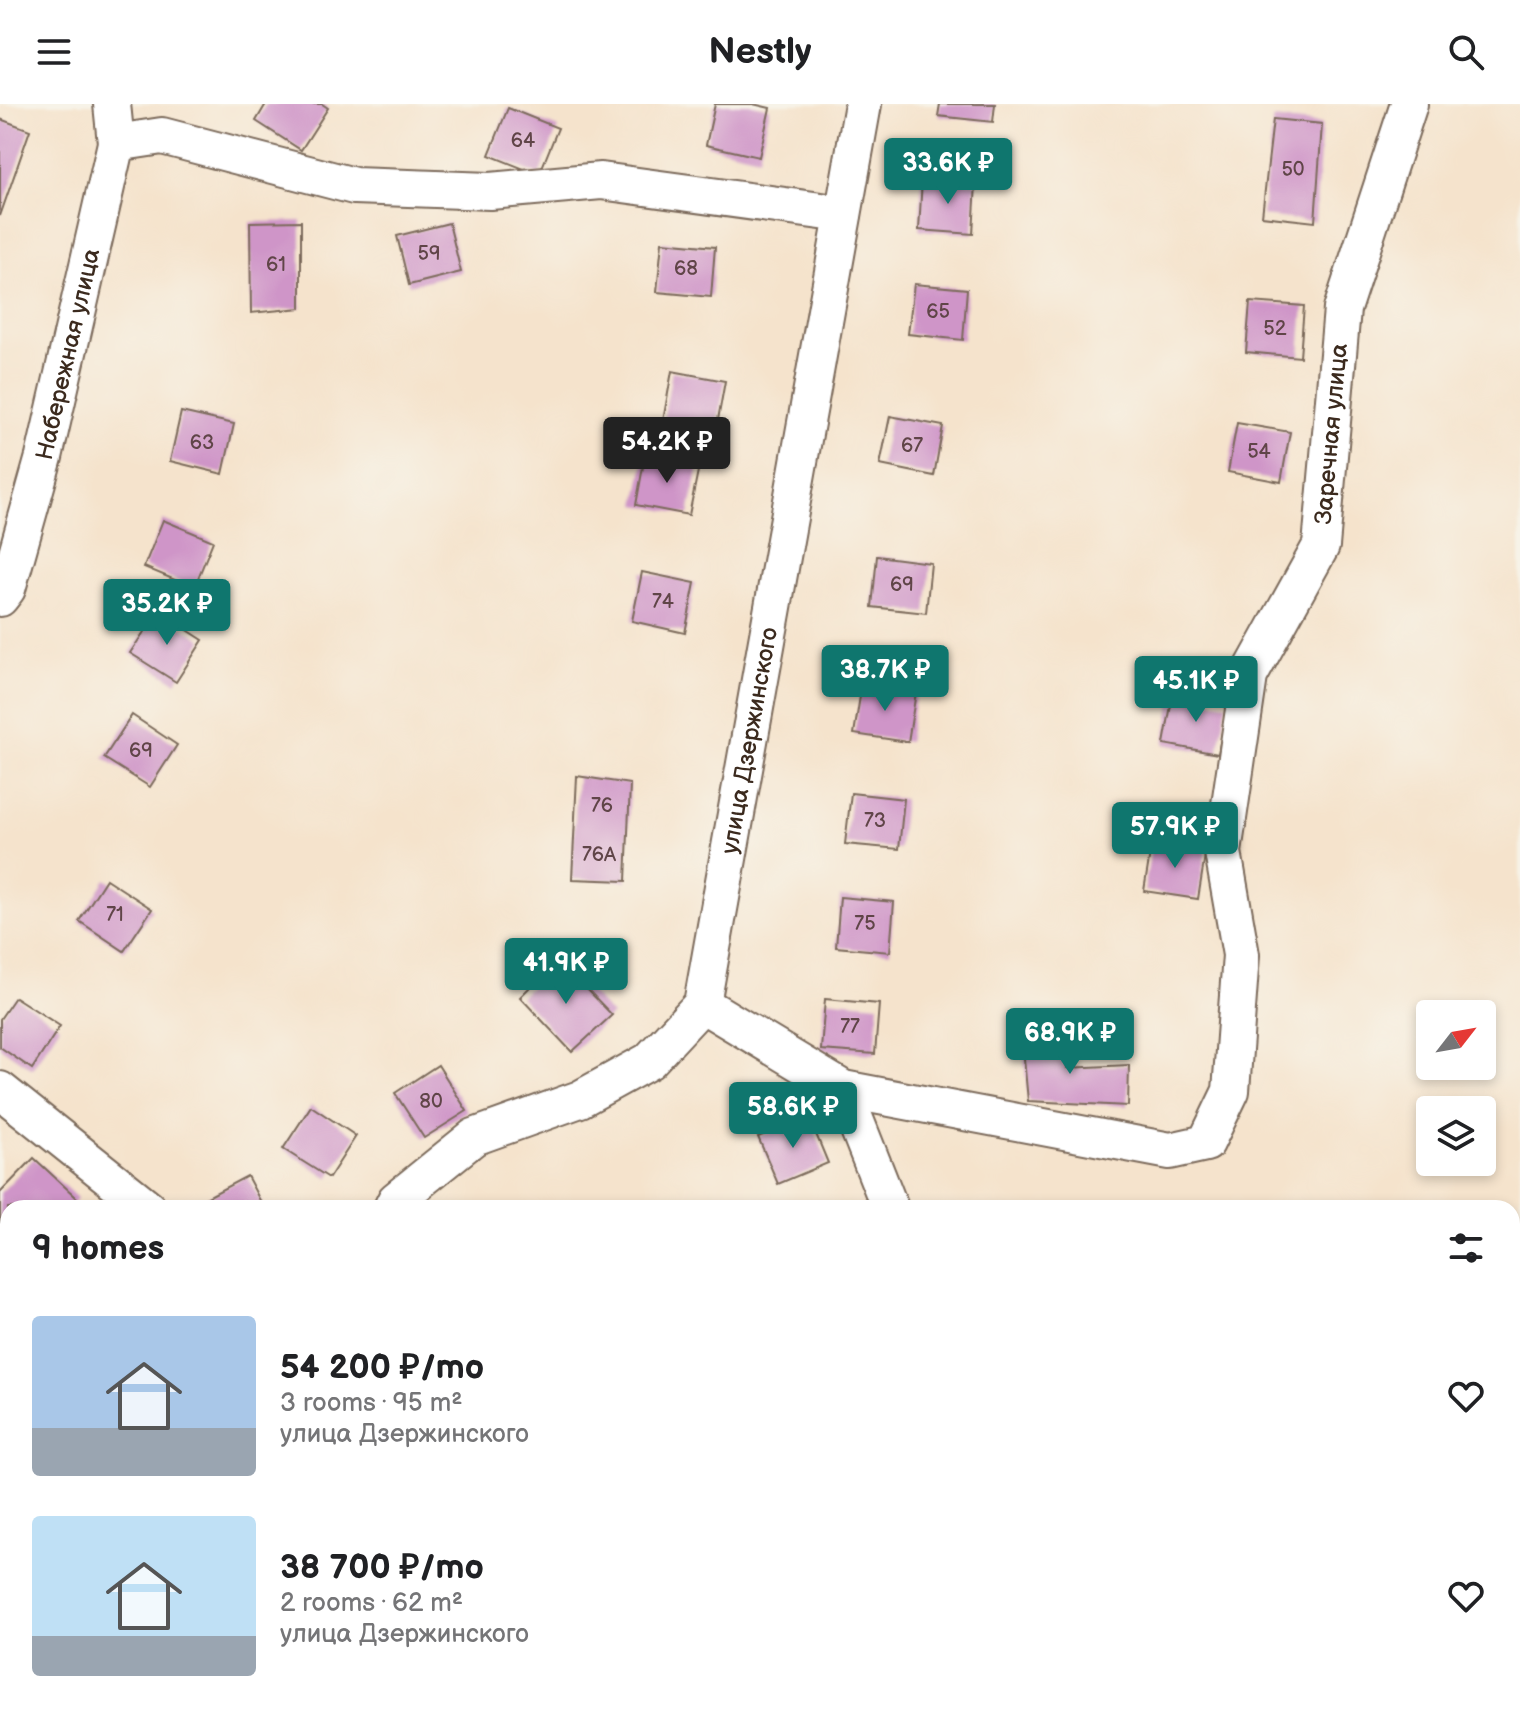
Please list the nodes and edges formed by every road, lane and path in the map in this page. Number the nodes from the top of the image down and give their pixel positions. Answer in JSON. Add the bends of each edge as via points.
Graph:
{"nodes":[{"id":1,"x":112,"y":104,"type":"edge"},
{"id":2,"x":863,"y":104,"type":"edge"},
{"id":3,"x":1409,"y":104,"type":"edge"},
{"id":4,"x":116,"y":143,"type":"junction"},
{"id":5,"x":843,"y":214,"type":"junction"},
{"id":6,"x":0,"y":598,"type":"edge"},
{"id":7,"x":702,"y":1004,"type":"junction"},
{"id":8,"x":843,"y":1089,"type":"junction"},
{"id":9,"x":0,"y":1090,"type":"edge"},
{"id":10,"x":138,"y":1200,"type":"edge"},
{"id":11,"x":396,"y":1200,"type":"edge"},
{"id":12,"x":887,"y":1200,"type":"edge"}],
"edges":[{"from":1,"to":4,"type":"street","name":"Набережная улица"},
{"from":2,"to":5,"type":"street","name":"улица Дзержинского"},
{"from":3,"to":8,"type":"street","name":"Заречная улица","via":[[1342,309],[1321,546],[1249,676],[1223,852],[1241,955],[1231,1091],[1206,1143],[1170,1151]]},
{"from":4,"to":5,"type":"street","via":[[162,136],[354,186],[490,191],[601,181]]},
{"from":4,"to":6,"type":"street","name":"Набережная улица","via":[[44,457],[7,589]]},
{"from":5,"to":7,"type":"street","name":"улица Дзержинского"},
{"from":7,"to":8,"type":"street"},
{"from":7,"to":11,"type":"street","via":[[649,1061],[580,1099],[474,1137]]},
{"from":8,"to":12,"type":"street"},
{"from":9,"to":10,"type":"street"}]}
